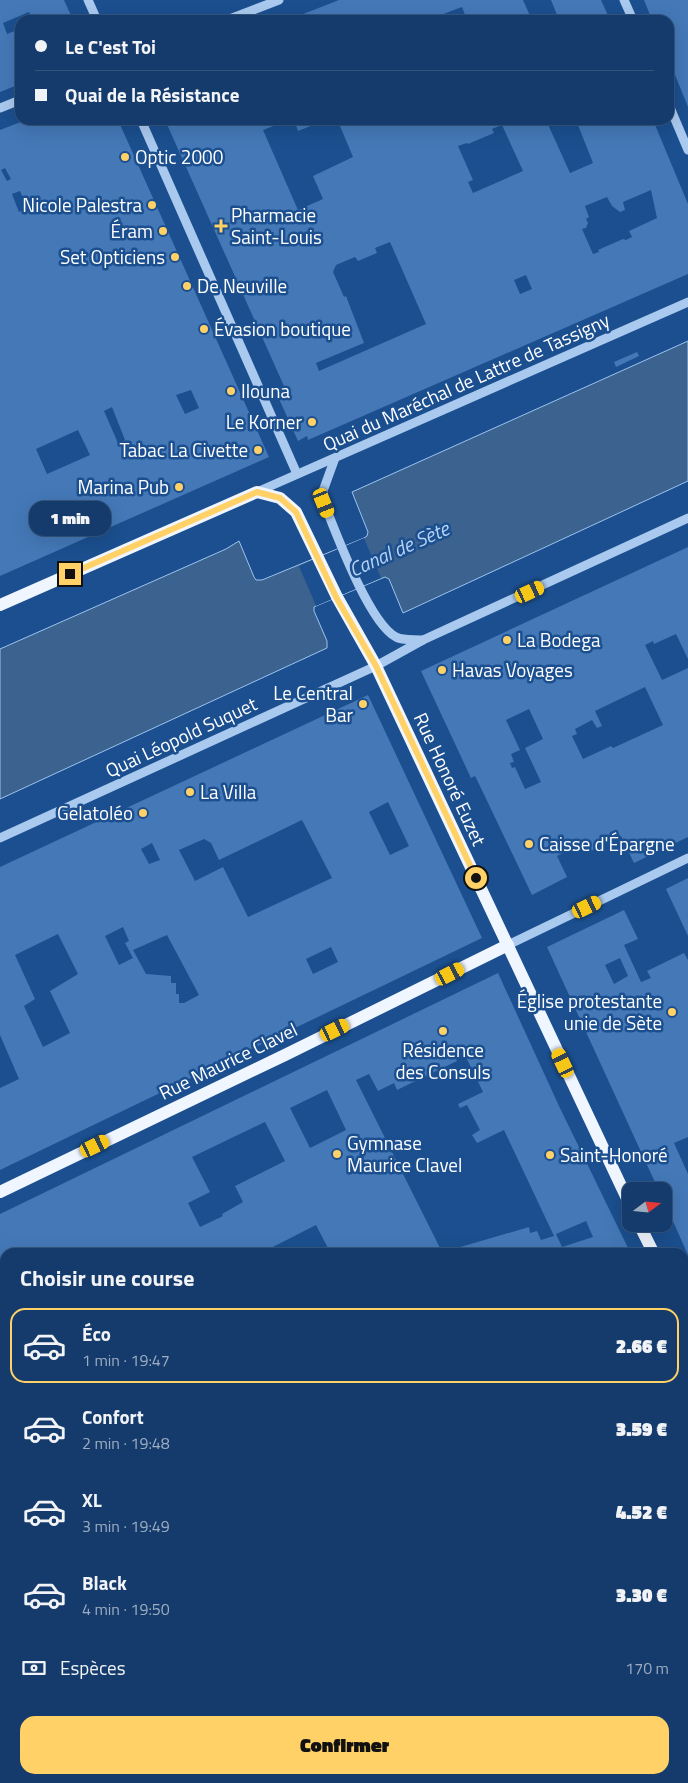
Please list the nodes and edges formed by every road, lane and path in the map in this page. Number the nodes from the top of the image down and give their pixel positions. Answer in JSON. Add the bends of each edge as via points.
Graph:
{"nodes":[{"id":1,"x":88,"y":0,"type":"edge"},
{"id":2,"x":279,"y":0,"type":"edge"},
{"id":3,"x":624,"y":0,"type":"edge"},
{"id":4,"x":95,"y":15,"type":"edge"},
{"id":5,"x":240,"y":15,"type":"edge"},
{"id":6,"x":630,"y":15,"type":"edge"},
{"id":7,"x":15,"y":102,"type":"edge"},
{"id":8,"x":0,"y":108,"type":"edge"},
{"id":9,"x":674,"y":117,"type":"edge"},
{"id":10,"x":143,"y":125,"type":"edge"},
{"id":11,"x":688,"y":150,"type":"edge"},
{"id":12,"x":688,"y":302,"type":"edge"},
{"id":13,"x":335,"y":458,"type":"junction"},
{"id":14,"x":297,"y":474,"type":"junction"},
{"id":15,"x":257,"y":492,"type":"junction"},
{"id":16,"x":688,"y":518,"type":"edge"},
{"id":17,"x":0,"y":605,"type":"edge"},
{"id":18,"x":423,"y":640,"type":"junction"},
{"id":19,"x":376,"y":666,"type":"junction"},
{"id":20,"x":0,"y":838,"type":"edge"},
{"id":21,"x":688,"y":858,"type":"edge"},
{"id":22,"x":508,"y":945,"type":"junction"},
{"id":23,"x":622,"y":1188,"type":"edge"},
{"id":24,"x":0,"y":1192,"type":"edge"},
{"id":25,"x":643,"y":1232,"type":"edge"},
{"id":26,"x":651,"y":1248,"type":"edge"}],
"edges":[{"from":1,"to":4,"type":"street"},
{"from":2,"to":5,"type":"street"},
{"from":3,"to":6,"type":"street"},
{"from":7,"to":8,"type":"street"},
{"from":9,"to":11,"type":"street"},
{"from":10,"to":14,"type":"street"},
{"from":12,"to":13,"type":"street","name":"Quai du Maréchal de Lattre de Tassigny"},
{"from":13,"to":14,"type":"street","name":"Quai du Maréchal de Lattre de Tassigny"},
{"from":13,"to":18,"type":"street","via":[[323,491],[324,503],[360,587],[385,630],[398,639]]},
{"from":14,"to":15,"type":"street","name":"Quai du Maréchal de Lattre de Tassigny"},
{"from":15,"to":17,"type":"main road"},
{"from":15,"to":19,"type":"main road","name":"Rue Honoré Euzet","via":[[280,498],[296,512],[336,597]]},
{"from":16,"to":18,"type":"street","name":"Quai Léopold Suquet"},
{"from":18,"to":19,"type":"street","name":"Quai Léopold Suquet"},
{"from":19,"to":20,"type":"street","name":"Quai Léopold Suquet"},
{"from":19,"to":22,"type":"main road","name":"Rue Honoré Euzet"},
{"from":21,"to":22,"type":"street","name":"Rue Maurice Clavel"},
{"from":22,"to":23,"type":"main road","name":"Rue Honoré Euzet"},
{"from":22,"to":24,"type":"main road","name":"Rue Maurice Clavel"},
{"from":25,"to":26,"type":"main road"}]}
